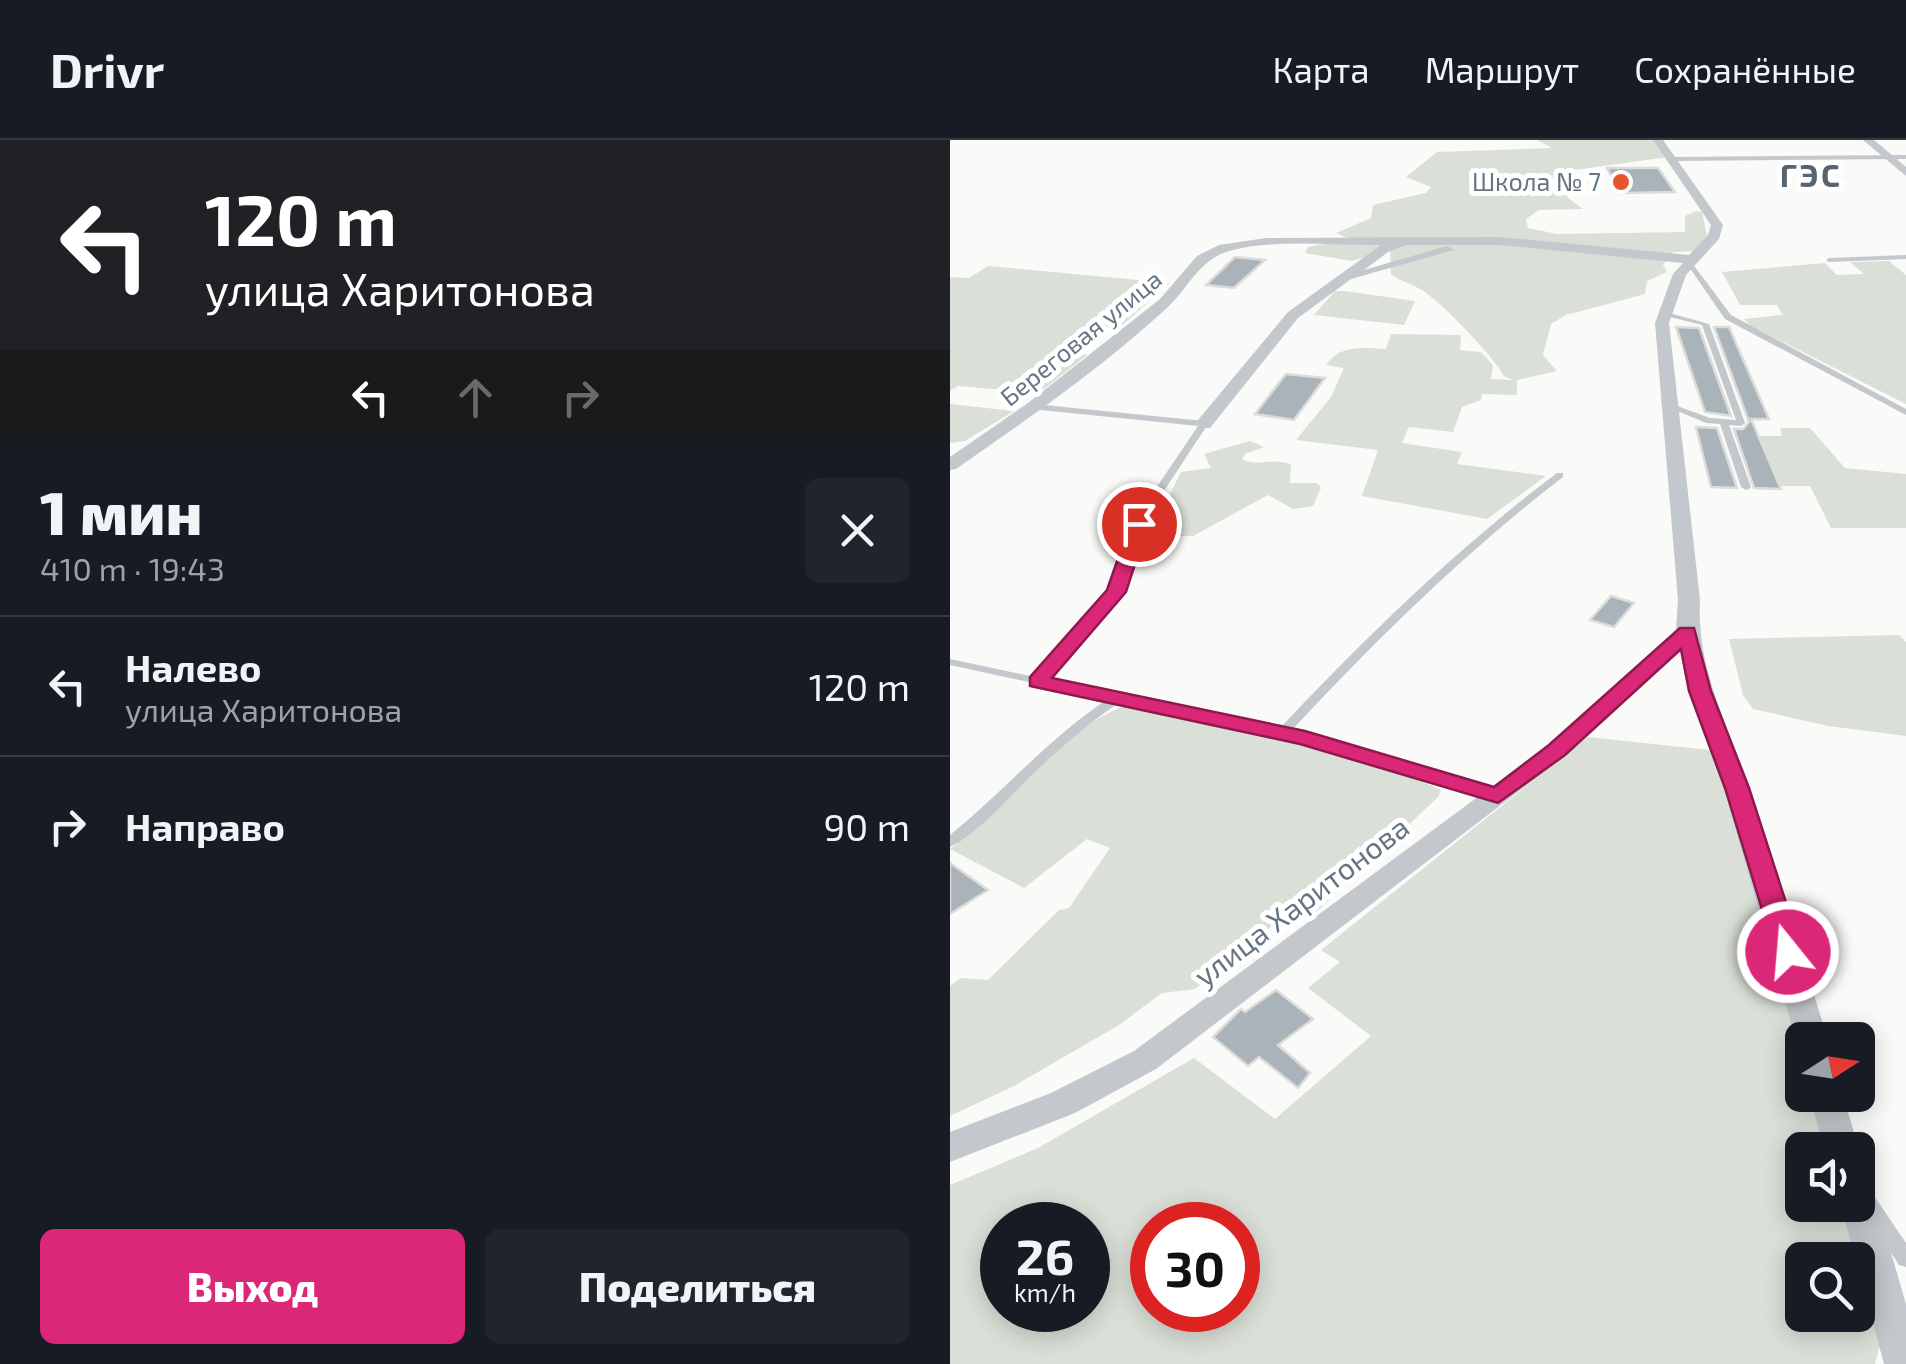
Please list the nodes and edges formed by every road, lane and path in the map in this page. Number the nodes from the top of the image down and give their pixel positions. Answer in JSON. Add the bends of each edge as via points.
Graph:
{"nodes":[{"id":1,"x":1658,"y":140,"type":"edge"},
{"id":2,"x":1868,"y":140,"type":"edge"},
{"id":3,"x":1887,"y":157,"type":"junction"},
{"id":4,"x":1906,"y":157,"type":"edge"},
{"id":5,"x":1674,"y":159,"type":"junction"},
{"id":6,"x":1906,"y":174,"type":"edge"},
{"id":7,"x":1416,"y":241,"type":"junction"},
{"id":8,"x":1482,"y":241,"type":"junction"},
{"id":9,"x":1906,"y":257,"type":"edge"},
{"id":10,"x":1829,"y":260,"type":"dead end"},
{"id":11,"x":1692,"y":262,"type":"junction"},
{"id":12,"x":1337,"y":282,"type":"junction"},
{"id":13,"x":1664,"y":313,"type":"junction"},
{"id":14,"x":1728,"y":317,"type":"junction"},
{"id":15,"x":1705,"y":324,"type":"junction"},
{"id":16,"x":1034,"y":407,"type":"junction"},
{"id":17,"x":1672,"y":408,"type":"junction"},
{"id":18,"x":1906,"y":412,"type":"edge"},
{"id":19,"x":1724,"y":423,"type":"junction"},
{"id":20,"x":1204,"y":424,"type":"junction"},
{"id":21,"x":950,"y":466,"type":"edge"},
{"id":22,"x":1560,"y":475,"type":"dead end"},
{"id":23,"x":1746,"y":487,"type":"dead end"},
{"id":24,"x":1687,"y":632,"type":"junction"},
{"id":25,"x":950,"y":662,"type":"edge"},
{"id":26,"x":1038,"y":682,"type":"junction"},
{"id":27,"x":1118,"y":698,"type":"junction"},
{"id":28,"x":1282,"y":733,"type":"junction"},
{"id":29,"x":1498,"y":796,"type":"junction"},
{"id":30,"x":950,"y":842,"type":"edge"},
{"id":31,"x":1807,"y":1022,"type":"edge"},
{"id":32,"x":950,"y":1147,"type":"edge"},
{"id":33,"x":1875,"y":1212,"type":"edge"},
{"id":34,"x":1864,"y":1222,"type":"edge"},
{"id":35,"x":1906,"y":1259,"type":"edge"},
{"id":36,"x":1903,"y":1361,"type":"edge"}],
"edges":[{"from":1,"to":5,"type":"street"},
{"from":2,"to":3,"type":"street"},
{"from":3,"to":4,"type":"lane"},
{"from":3,"to":5,"type":"lane"},
{"from":3,"to":6,"type":"street"},
{"from":5,"to":11,"type":"street","via":[[1717,225]]},
{"from":7,"to":8,"type":"street","name":"Береговая улица"},
{"from":7,"to":12,"type":"street","via":[[1388,246]]},
{"from":7,"to":16,"type":"street","name":"Береговая улица","via":[[1266,242],[1211,253],[1175,294]]},
{"from":8,"to":11,"type":"street","name":"Береговая улица","via":[[1589,246]]},
{"from":8,"to":12,"type":"street"},
{"from":9,"to":10,"type":"lane"},
{"from":11,"to":13,"type":"street","via":[[1671,289]]},
{"from":11,"to":14,"type":"lane"},
{"from":12,"to":20,"type":"street","via":[[1293,315]]},
{"from":13,"to":15,"type":"lane"},
{"from":13,"to":17,"type":"street"},
{"from":14,"to":15,"type":"lane"},
{"from":14,"to":18,"type":"lane"},
{"from":15,"to":19,"type":"lane","via":[[1741,423]]},
{"from":16,"to":20,"type":"lane"},
{"from":16,"to":21,"type":"street","name":"Береговая улица"},
{"from":17,"to":19,"type":"lane"},
{"from":17,"to":24,"type":"street"},
{"from":19,"to":23,"type":"lane"},
{"from":20,"to":26,"type":"lane","via":[[1149,506],[1116,592]]},
{"from":22,"to":28,"type":"lane","via":[[1485,532],[1368,639]]},
{"from":24,"to":29,"type":"street","name":"улица Харитонова"},
{"from":24,"to":31,"type":"street"},
{"from":25,"to":26,"type":"lane"},
{"from":26,"to":27,"type":"lane"},
{"from":27,"to":28,"type":"lane"},
{"from":27,"to":30,"type":"lane","via":[[1070,728]]},
{"from":28,"to":29,"type":"lane"},
{"from":29,"to":32,"type":"street","name":"улица Харитонова","via":[[1145,1060]]},
{"from":33,"to":35,"type":"lane"},
{"from":34,"to":36,"type":"street"}]}
